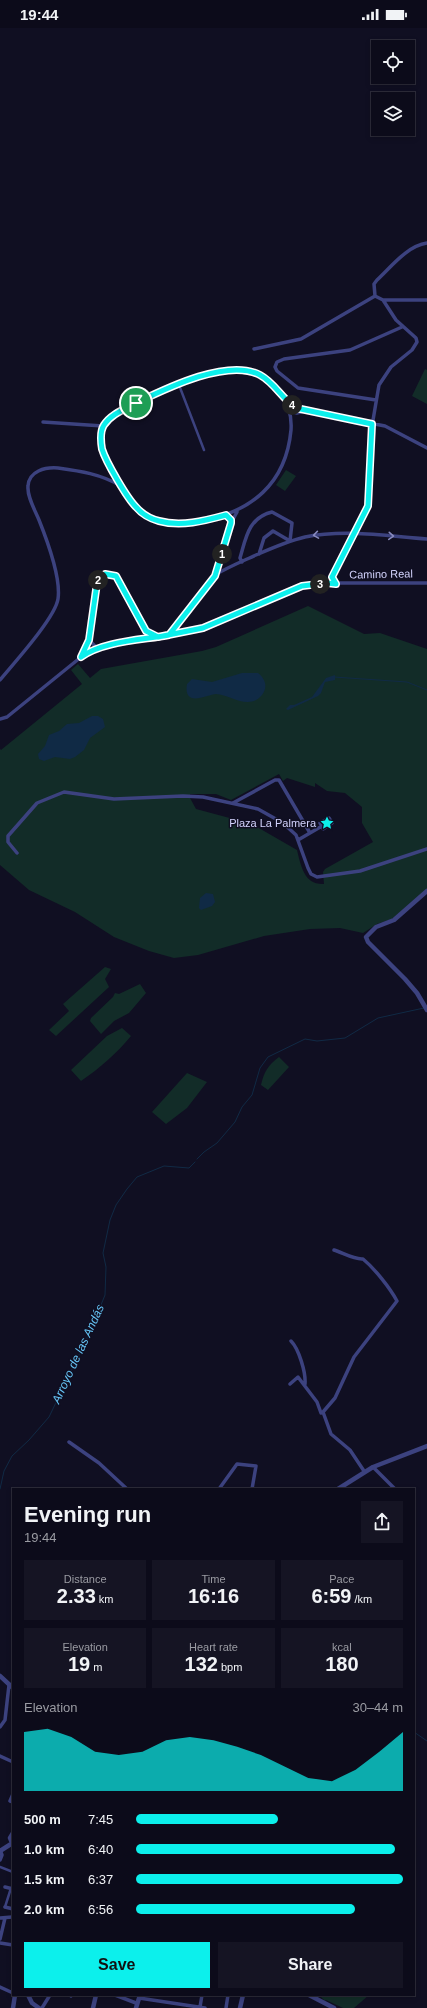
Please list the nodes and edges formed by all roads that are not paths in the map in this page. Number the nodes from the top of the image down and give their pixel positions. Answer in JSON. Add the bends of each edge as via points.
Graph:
{"nodes":[{"id":1,"x":427,"y":243,"type":"edge"},
{"id":2,"x":376,"y":296,"type":"junction"},
{"id":3,"x":383,"y":300,"type":"junction"},
{"id":4,"x":427,"y":300,"type":"edge"},
{"id":5,"x":402,"y":326,"type":"junction"},
{"id":6,"x":254,"y":349,"type":"dead end"},
{"id":7,"x":178,"y":385,"type":"junction"},
{"id":8,"x":376,"y":400,"type":"junction"},
{"id":9,"x":286,"y":401,"type":"junction"},
{"id":10,"x":296,"y":408,"type":"junction"},
{"id":11,"x":290,"y":411,"type":"junction"},
{"id":12,"x":308,"y":411,"type":"junction"},
{"id":13,"x":297,"y":413,"type":"junction"},
{"id":14,"x":292,"y":418,"type":"junction"},
{"id":15,"x":43,"y":422,"type":"dead end"},
{"id":16,"x":372,"y":424,"type":"junction"},
{"id":17,"x":103,"y":426,"type":"junction"},
{"id":18,"x":427,"y":448,"type":"edge"},
{"id":19,"x":204,"y":450,"type":"dead end"},
{"id":20,"x":115,"y":473,"type":"junction"},
{"id":21,"x":108,"y":479,"type":"junction"},
{"id":22,"x":122,"y":486,"type":"junction"},
{"id":23,"x":238,"y":510,"type":"junction"},
{"id":24,"x":231,"y":513,"type":"junction"},
{"id":25,"x":226,"y":515,"type":"junction"},
{"id":26,"x":231,"y":521,"type":"junction"},
{"id":27,"x":355,"y":533,"type":"junction"},
{"id":28,"x":427,"y":539,"type":"edge"},
{"id":29,"x":290,"y":541,"type":"junction"},
{"id":30,"x":259,"y":554,"type":"junction"},
{"id":31,"x":242,"y":562,"type":"junction"},
{"id":32,"x":219,"y":565,"type":"junction"},
{"id":33,"x":224,"y":569,"type":"junction"},
{"id":34,"x":215,"y":576,"type":"junction"},
{"id":35,"x":332,"y":577,"type":"junction"},
{"id":36,"x":327,"y":583,"type":"junction"},
{"id":37,"x":427,"y":583,"type":"edge"},
{"id":38,"x":336,"y":584,"type":"junction"},
{"id":39,"x":176,"y":627,"type":"junction"},
{"id":40,"x":146,"y":631,"type":"junction"},
{"id":41,"x":180,"y":633,"type":"junction"},
{"id":42,"x":169,"y":635,"type":"junction"},
{"id":43,"x":158,"y":637,"type":"junction"},
{"id":44,"x":89,"y":640,"type":"junction"},
{"id":45,"x":142,"y":640,"type":"junction"},
{"id":46,"x":97,"y":648,"type":"junction"},
{"id":47,"x":81,"y":657,"type":"junction"},
{"id":48,"x":0,"y":680,"type":"edge"},
{"id":49,"x":0,"y":720,"type":"edge"},
{"id":50,"x":233,"y":803,"type":"junction"},
{"id":51,"x":322,"y":826,"type":"dead end"},
{"id":52,"x":310,"y":833,"type":"junction"},
{"id":53,"x":298,"y":840,"type":"junction"},
{"id":54,"x":427,"y":849,"type":"edge"},
{"id":55,"x":17,"y":854,"type":"dead end"},
{"id":56,"x":427,"y":892,"type":"edge"},
{"id":57,"x":426,"y":1008,"type":"edge"},
{"id":58,"x":334,"y":1250,"type":"dead end"},
{"id":59,"x":291,"y":1341,"type":"dead end"},
{"id":60,"x":290,"y":1384,"type":"dead end"},
{"id":61,"x":305,"y":1384,"type":"junction"},
{"id":62,"x":323,"y":1412,"type":"junction"},
{"id":63,"x":69,"y":1442,"type":"dead end"},
{"id":64,"x":427,"y":1446,"type":"edge"},
{"id":65,"x":373,"y":1467,"type":"junction"},
{"id":66,"x":364,"y":1471,"type":"junction"},
{"id":67,"x":126,"y":1488,"type":"edge"},
{"id":68,"x":220,"y":1488,"type":"edge"},
{"id":69,"x":252,"y":1488,"type":"edge"},
{"id":70,"x":339,"y":1488,"type":"edge"},
{"id":71,"x":394,"y":1488,"type":"edge"},
{"id":72,"x":0,"y":1676,"type":"edge"},
{"id":73,"x":11,"y":1687,"type":"edge"},
{"id":74,"x":0,"y":1727,"type":"edge"},
{"id":75,"x":0,"y":1756,"type":"edge"},
{"id":76,"x":12,"y":1762,"type":"edge"},
{"id":77,"x":12,"y":1835,"type":"edge"},
{"id":78,"x":12,"y":1845,"type":"edge"},
{"id":79,"x":1,"y":1850,"type":"edge"},
{"id":80,"x":0,"y":1860,"type":"edge"},
{"id":81,"x":0,"y":1867,"type":"edge"},
{"id":82,"x":12,"y":1872,"type":"edge"},
{"id":83,"x":5,"y":1887,"type":"dead end"},
{"id":84,"x":12,"y":1888,"type":"edge"},
{"id":85,"x":5,"y":1907,"type":"joint"},
{"id":86,"x":12,"y":1909,"type":"edge"},
{"id":87,"x":12,"y":1917,"type":"edge"},
{"id":88,"x":0,"y":1918,"type":"edge"},
{"id":89,"x":5,"y":1918,"type":"junction"},
{"id":90,"x":0,"y":1939,"type":"edge"},
{"id":91,"x":0,"y":1943,"type":"edge"},
{"id":92,"x":12,"y":1945,"type":"edge"},
{"id":93,"x":0,"y":1987,"type":"edge"},
{"id":94,"x":12,"y":1993,"type":"edge"},
{"id":95,"x":15,"y":1996,"type":"edge"},
{"id":96,"x":29,"y":1996,"type":"edge"},
{"id":97,"x":49,"y":1996,"type":"edge"},
{"id":98,"x":96,"y":1996,"type":"edge"},
{"id":99,"x":119,"y":1996,"type":"edge"},
{"id":100,"x":202,"y":1996,"type":"edge"},
{"id":101,"x":228,"y":1996,"type":"edge"},
{"id":102,"x":243,"y":1996,"type":"edge"},
{"id":103,"x":311,"y":1996,"type":"edge"},
{"id":104,"x":138,"y":2001,"type":"edge"},
{"id":105,"x":326,"y":2006,"type":"edge"},
{"id":106,"x":200,"y":2007,"type":"edge"},
{"id":107,"x":13,"y":2008,"type":"edge"},
{"id":108,"x":38,"y":2008,"type":"edge"},
{"id":109,"x":42,"y":2008,"type":"edge"},
{"id":110,"x":93,"y":2008,"type":"edge"},
{"id":111,"x":205,"y":2008,"type":"edge"},
{"id":112,"x":226,"y":2008,"type":"edge"},
{"id":113,"x":240,"y":2008,"type":"edge"},
{"id":114,"x":334,"y":2008,"type":"edge"}],
"edges":[{"from":1,"to":2,"type":"street","via":[[416,245],[377,280],[374,284]]},
{"from":2,"to":3,"type":"street"},
{"from":2,"to":6,"type":"street","via":[[301,338]]},
{"from":3,"to":4,"type":"street"},
{"from":3,"to":5,"type":"street"},
{"from":5,"to":8,"type":"street","via":[[416,338],[416,346],[386,372],[379,385]]},
{"from":5,"to":8,"type":"street","via":[[350,350],[284,359],[277,362],[275,367],[298,388]]},
{"from":7,"to":9,"type":"street","via":[[236,368],[260,375]]},
{"from":7,"to":17,"type":"street","via":[[118,412]]},
{"from":7,"to":19,"type":"street"},
{"from":8,"to":16,"type":"street"},
{"from":9,"to":10,"type":"street"},
{"from":9,"to":11,"type":"street"},
{"from":10,"to":11,"type":"street"},
{"from":10,"to":12,"type":"street"},
{"from":11,"to":13,"type":"street"},
{"from":11,"to":14,"type":"street"},
{"from":12,"to":13,"type":"street"},
{"from":12,"to":16,"type":"street"},
{"from":13,"to":14,"type":"street"},
{"from":14,"to":23,"type":"street","via":[[289,446],[282,467],[260,496]]},
{"from":15,"to":17,"type":"street"},
{"from":16,"to":18,"type":"street","via":[[385,426]]},
{"from":16,"to":27,"type":"street","via":[[368,506]]},
{"from":17,"to":20,"type":"street","via":[[102,449]]},
{"from":20,"to":21,"type":"street"},
{"from":20,"to":22,"type":"street"},
{"from":21,"to":22,"type":"street"},
{"from":21,"to":48,"type":"street","via":[[84,471],[44,468],[35,472],[29,480],[28,495],[50,547],[58,599],[51,616]]},
{"from":22,"to":25,"type":"street","via":[[136,508],[158,521],[192,523]]},
{"from":23,"to":24,"type":"street"},
{"from":23,"to":26,"type":"street"},
{"from":24,"to":25,"type":"street"},
{"from":24,"to":26,"type":"street"},
{"from":25,"to":26,"type":"street"},
{"from":26,"to":32,"type":"street"},
{"from":27,"to":28,"type":"street","one_way":true},
{"from":27,"to":29,"type":"street","one_way":true,"via":[[331,533]]},
{"from":27,"to":35,"type":"street"},
{"from":29,"to":30,"type":"street"},
{"from":29,"to":30,"type":"street","via":[[273,530],[264,538]]},
{"from":29,"to":31,"type":"street","via":[[292,523],[276,513],[269,513],[248,529],[240,558]]},
{"from":30,"to":31,"type":"street"},
{"from":31,"to":33,"type":"street"},
{"from":32,"to":33,"type":"street"},
{"from":32,"to":34,"type":"street"},
{"from":33,"to":34,"type":"street"},
{"from":34,"to":39,"type":"street"},
{"from":35,"to":36,"type":"street"},
{"from":35,"to":38,"type":"street","name":"Camino Real"},
{"from":36,"to":38,"type":"street","name":"Camino Real"},
{"from":36,"to":41,"type":"street","name":"Camino Real","via":[[302,586],[210,626]]},
{"from":37,"to":38,"type":"street","name":"Camino Real"},
{"from":39,"to":41,"type":"street"},
{"from":39,"to":42,"type":"street"},
{"from":40,"to":43,"type":"street"},
{"from":40,"to":44,"type":"street","via":[[119,580],[112,574],[105,574],[97,583]]},
{"from":40,"to":45,"type":"street"},
{"from":41,"to":42,"type":"street","name":"Camino Real"},
{"from":42,"to":43,"type":"street","name":"Camino Real"},
{"from":43,"to":45,"type":"street","name":"Camino Real"},
{"from":44,"to":46,"type":"street"},
{"from":44,"to":47,"type":"street"},
{"from":45,"to":46,"type":"street","name":"Camino Real"},
{"from":46,"to":47,"type":"street","name":"Camino Real"},
{"from":47,"to":49,"type":"street","name":"Camino Real"},
{"from":50,"to":52,"type":"street","via":[[279,780]]},
{"from":50,"to":53,"type":"street","via":[[268,814],[292,830]]},
{"from":50,"to":55,"type":"street","via":[[193,796],[114,799],[64,792],[37,803],[8,836],[10,846]]},
{"from":51,"to":52,"type":"street"},
{"from":52,"to":53,"type":"street"},
{"from":53,"to":54,"type":"street","via":[[309,872],[322,878],[371,868]]},
{"from":56,"to":57,"type":"street","via":[[394,920],[376,927],[366,937],[417,993]]},
{"from":58,"to":62,"type":"street","via":[[358,1260],[363,1259],[390,1288],[397,1302],[354,1357],[335,1398]]},
{"from":59,"to":61,"type":"street","via":[[296,1345],[301,1360]]},
{"from":60,"to":61,"type":"street","via":[[298,1377]]},
{"from":61,"to":62,"type":"street","via":[[321,1413]]},
{"from":62,"to":66,"type":"street","via":[[331,1434],[350,1450]]},
{"from":63,"to":67,"type":"street","via":[[99,1463]]},
{"from":64,"to":65,"type":"street"},
{"from":65,"to":66,"type":"street"},
{"from":65,"to":71,"type":"street"},
{"from":66,"to":70,"type":"street"},
{"from":68,"to":69,"type":"street","via":[[237,1464],[256,1466]]},
{"from":72,"to":73,"type":"street"},
{"from":73,"to":74,"type":"street","via":[[5,1720]]},
{"from":75,"to":76,"type":"street"},
{"from":77,"to":78,"type":"street"},
{"from":78,"to":79,"type":"street"},
{"from":79,"to":80,"type":"street"},
{"from":81,"to":82,"type":"street"},
{"from":83,"to":84,"type":"street"},
{"from":84,"to":85,"type":"street"},
{"from":85,"to":86,"type":"street"},
{"from":87,"to":89,"type":"street"},
{"from":88,"to":89,"type":"street"},
{"from":89,"to":90,"type":"street"},
{"from":91,"to":92,"type":"street"},
{"from":93,"to":94,"type":"street"},
{"from":95,"to":107,"type":"street"},
{"from":96,"to":108,"type":"street"},
{"from":97,"to":109,"type":"street"},
{"from":98,"to":110,"type":"street"},
{"from":99,"to":104,"type":"street"},
{"from":100,"to":106,"type":"street"},
{"from":101,"to":112,"type":"street"},
{"from":102,"to":113,"type":"street"},
{"from":103,"to":105,"type":"street"},
{"from":104,"to":106,"type":"street"},
{"from":105,"to":114,"type":"street"},
{"from":106,"to":111,"type":"street"}]}
